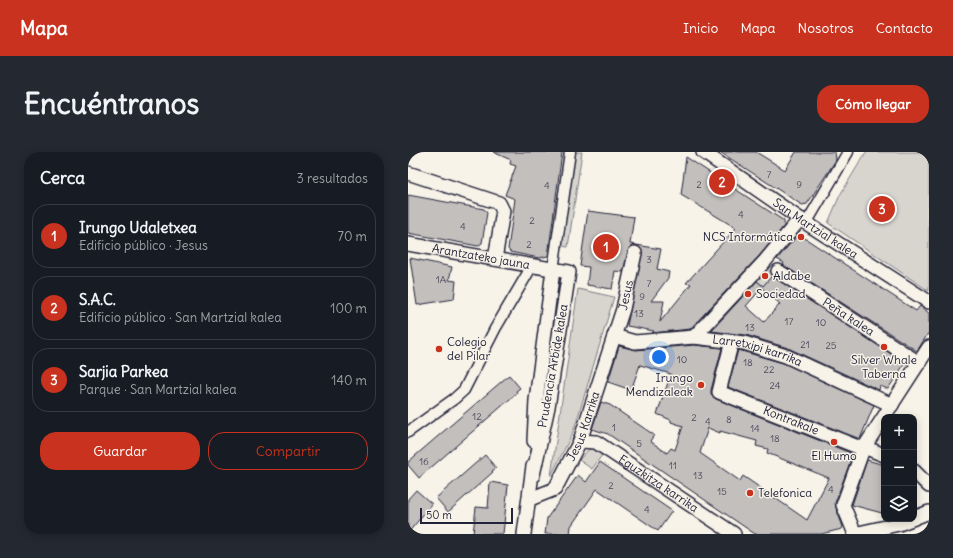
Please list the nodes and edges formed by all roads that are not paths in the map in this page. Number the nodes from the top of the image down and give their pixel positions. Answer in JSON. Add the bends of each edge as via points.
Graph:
{"nodes":[{"id":1,"x":570,"y":152,"type":"edge"},
{"id":2,"x":703,"y":152,"type":"edge"},
{"id":3,"x":848,"y":152,"type":"edge"},
{"id":4,"x":408,"y":173,"type":"edge"},
{"id":5,"x":803,"y":220,"type":"junction"},
{"id":6,"x":408,"y":244,"type":"edge"},
{"id":7,"x":635,"y":253,"type":"dead end"},
{"id":8,"x":495,"y":259,"type":"junction"},
{"id":9,"x":532,"y":266,"type":"junction"},
{"id":10,"x":553,"y":270,"type":"junction"},
{"id":11,"x":778,"y":271,"type":"dead end"},
{"id":12,"x":929,"y":302,"type":"edge"},
{"id":13,"x":614,"y":336,"type":"junction"},
{"id":14,"x":694,"y":337,"type":"junction"},
{"id":15,"x":732,"y":341,"type":"junction"},
{"id":16,"x":929,"y":347,"type":"edge"},
{"id":17,"x":919,"y":363,"type":"junction"},
{"id":18,"x":892,"y":404,"type":"junction"},
{"id":19,"x":408,"y":432,"type":"edge"},
{"id":20,"x":580,"y":441,"type":"junction"},
{"id":21,"x":863,"y":448,"type":"junction"},
{"id":22,"x":881,"y":454,"type":"edge"},
{"id":23,"x":917,"y":474,"type":"edge"},
{"id":24,"x":929,"y":486,"type":"edge"},
{"id":25,"x":530,"y":499,"type":"junction"},
{"id":26,"x":929,"y":512,"type":"edge"},
{"id":27,"x":917,"y":517,"type":"edge"},
{"id":28,"x":905,"y":522,"type":"edge"},
{"id":29,"x":524,"y":534,"type":"edge"},
{"id":30,"x":734,"y":534,"type":"edge"},
{"id":31,"x":855,"y":534,"type":"edge"}],
"edges":[{"from":1,"to":10,"type":"street"},
{"from":2,"to":5,"type":"street","name":"San Martzial kalea"},
{"from":3,"to":5,"type":"street"},
{"from":4,"to":8,"type":"street","via":[[499,202],[503,211]]},
{"from":5,"to":12,"type":"street","name":"San Martzial kalea"},
{"from":5,"to":14,"type":"street"},
{"from":6,"to":8,"type":"street","name":"Arantzateko jauna"},
{"from":7,"to":13,"type":"street","name":"Jesus","via":[[623,309]]},
{"from":8,"to":9,"type":"street","name":"Arantzateko jauna"},
{"from":9,"to":10,"type":"street","name":"Arantzateko jauna"},
{"from":9,"to":19,"type":"street","via":[[495,329],[464,390]]},
{"from":10,"to":25,"type":"street","name":"Prudencia Arbide kalea","via":[[569,272],[548,407]]},
{"from":11,"to":17,"type":"street","name":"Peña kalea"},
{"from":13,"to":14,"type":"street","name":"Larretxipi karrika","via":[[635,342]]},
{"from":13,"to":20,"type":"street","name":"Jesus Karrika"},
{"from":14,"to":15,"type":"street","name":"Larretxipi karrika"},
{"from":15,"to":18,"type":"street","name":"Larretxipi karrika","via":[[786,356]]},
{"from":15,"to":21,"type":"street","name":"Kontrakale","via":[[719,392]]},
{"from":16,"to":17,"type":"street"},
{"from":17,"to":18,"type":"street"},
{"from":18,"to":21,"type":"street"},
{"from":20,"to":25,"type":"street","name":"Jesus Karrika","via":[[554,489]]},
{"from":20,"to":30,"type":"street","name":"Eguzkitza karrika","via":[[596,442]]},
{"from":21,"to":22,"type":"street","name":"Kontrakale"},
{"from":21,"to":31,"type":"street","via":[[843,505]]},
{"from":23,"to":24,"type":"street"},
{"from":25,"to":29,"type":"street","name":"Prudencia Arbide kalea"},
{"from":26,"to":27,"type":"street"},
{"from":28,"to":31,"type":"street"}]}
